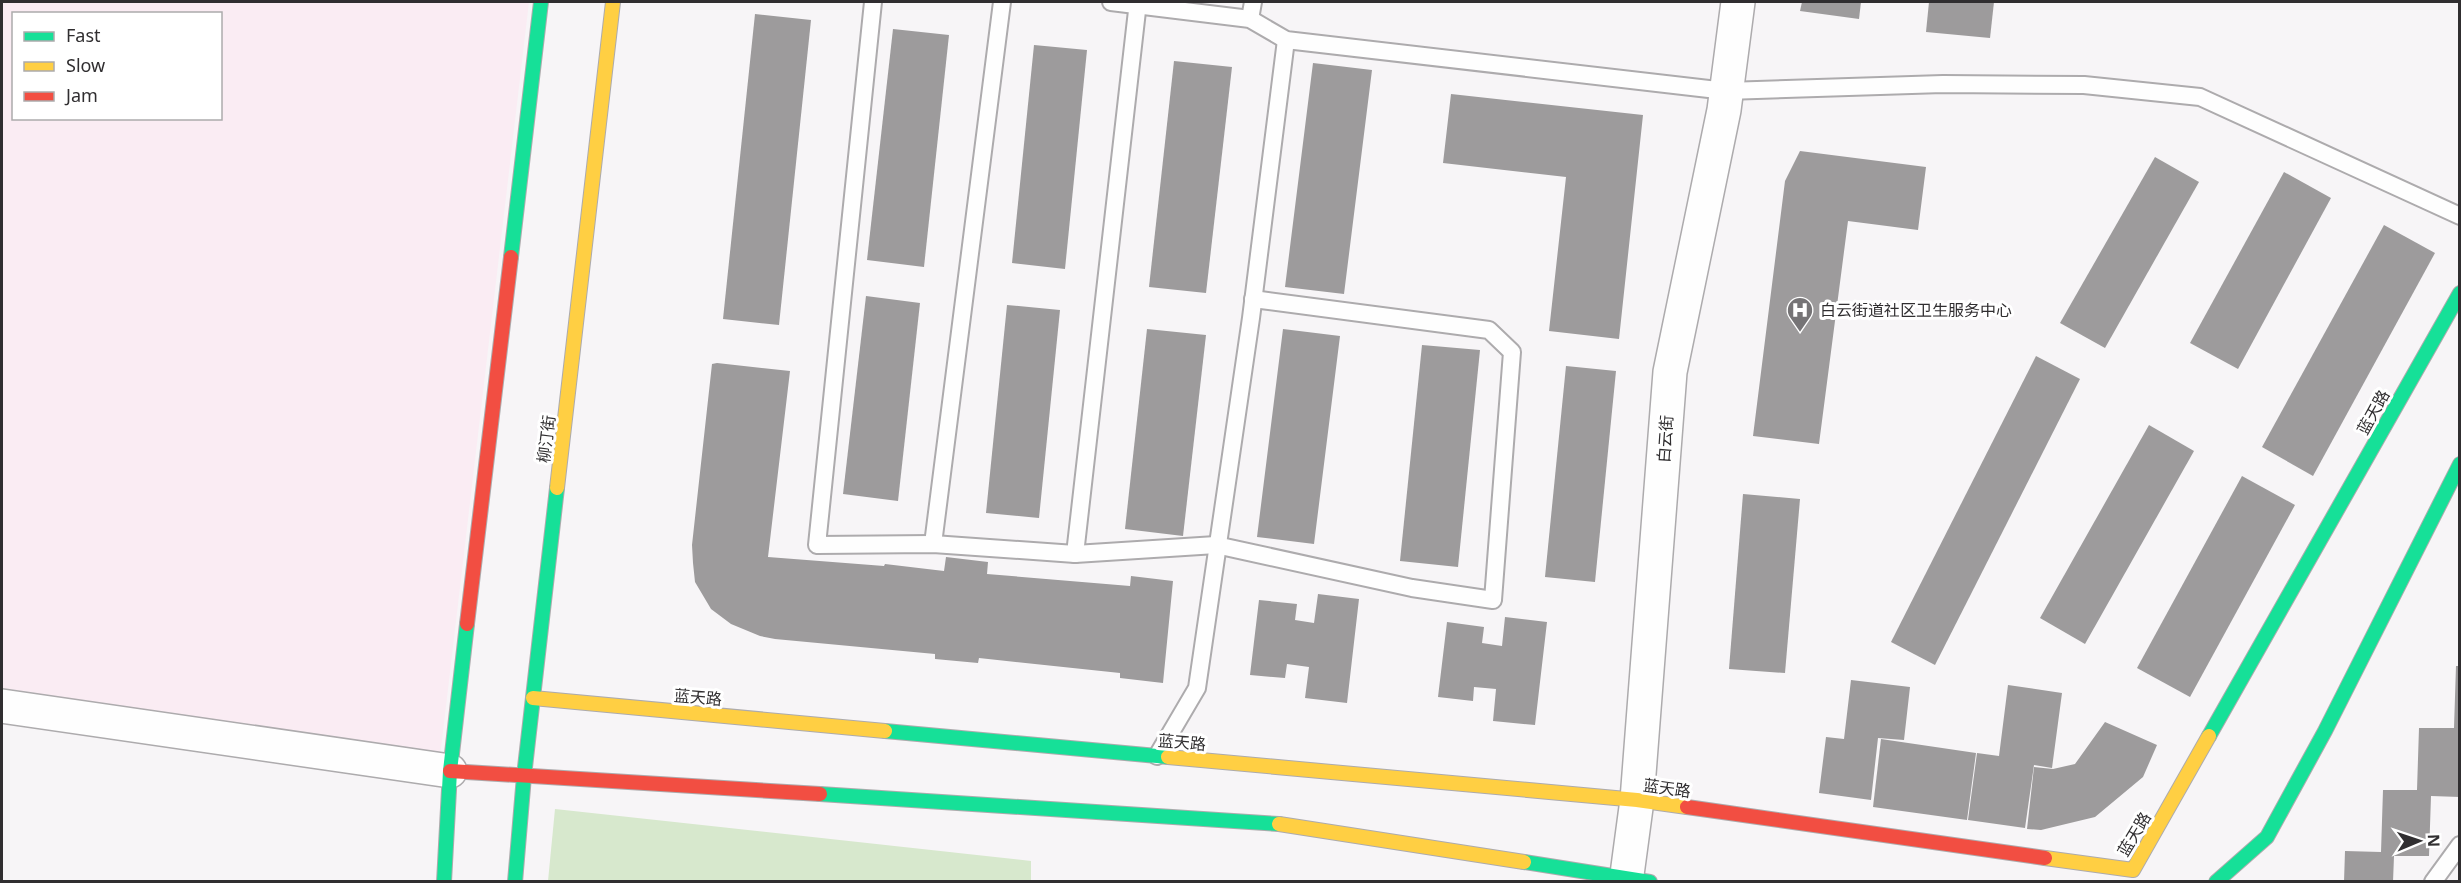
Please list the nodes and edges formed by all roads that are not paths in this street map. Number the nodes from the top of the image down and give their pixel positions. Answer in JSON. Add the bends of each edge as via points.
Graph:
{"nodes":[{"id":1,"x":541,"y":2,"type":"edge"},
{"id":2,"x":613,"y":2,"type":"edge"},
{"id":3,"x":873,"y":2,"type":"edge"},
{"id":4,"x":1002,"y":2,"type":"edge"},
{"id":5,"x":1111,"y":2,"type":"edge"},
{"id":6,"x":1253,"y":2,"type":"edge"},
{"id":7,"x":1738,"y":2,"type":"edge"},
{"id":8,"x":1138,"y":3,"type":"edge"},
{"id":9,"x":1250,"y":20,"type":"junction"},
{"id":10,"x":1287,"y":40,"type":"junction"},
{"id":11,"x":1726,"y":91,"type":"junction"},
{"id":12,"x":2460,"y":216,"type":"edge"},
{"id":13,"x":2460,"y":293,"type":"edge"},
{"id":14,"x":1253,"y":299,"type":"junction"},
{"id":15,"x":2460,"y":464,"type":"edge"},
{"id":16,"x":933,"y":544,"type":"junction"},
{"id":17,"x":1216,"y":545,"type":"junction"},
{"id":18,"x":1075,"y":554,"type":"junction"},
{"id":19,"x":533,"y":698,"type":"junction"},
{"id":20,"x":2,"y":706,"type":"edge"},
{"id":21,"x":1157,"y":756,"type":"junction"},
{"id":22,"x":450,"y":771,"type":"junction"},
{"id":23,"x":524,"y":776,"type":"junction"},
{"id":24,"x":1637,"y":800,"type":"junction"},
{"id":25,"x":2460,"y":845,"type":"edge"},
{"id":26,"x":1634,"y":881,"type":"edge"},
{"id":27,"x":444,"y":882,"type":"edge"},
{"id":28,"x":514,"y":882,"type":"edge"},
{"id":29,"x":2216,"y":882,"type":"edge"},
{"id":30,"x":2433,"y":882,"type":"edge"}],
"edges":[{"from":1,"to":22,"type":"street"},
{"from":2,"to":19,"type":"street","name":"柳汀街"},
{"from":3,"to":16,"type":"lane","via":[[817,545]]},
{"from":4,"to":16,"type":"lane"},
{"from":5,"to":8,"type":"lane"},
{"from":6,"to":9,"type":"lane"},
{"from":7,"to":11,"type":"street","name":"白云街"},
{"from":8,"to":9,"type":"lane"},
{"from":8,"to":18,"type":"lane"},
{"from":9,"to":10,"type":"lane"},
{"from":10,"to":11,"type":"lane"},
{"from":10,"to":14,"type":"lane"},
{"from":11,"to":12,"type":"lane","via":[[1943,84],[2084,85],[2200,97]]},
{"from":11,"to":24,"type":"street","name":"白云街","via":[[1670,372]]},
{"from":13,"to":24,"type":"street","name":"蓝天路","via":[[2133,870]]},
{"from":14,"to":17,"type":"lane"},
{"from":14,"to":17,"type":"lane","via":[[1489,330],[1512,352],[1493,600],[1412,588]]},
{"from":15,"to":29,"type":"street","via":[[2267,837]]},
{"from":16,"to":18,"type":"lane"},
{"from":17,"to":18,"type":"lane"},
{"from":17,"to":21,"type":"lane","via":[[1197,688]]},
{"from":19,"to":21,"type":"street","name":"蓝天路"},
{"from":19,"to":23,"type":"street","name":"柳汀街"},
{"from":20,"to":22,"type":"street"},
{"from":21,"to":24,"type":"street","name":"蓝天路"},
{"from":22,"to":23,"type":"street"},
{"from":22,"to":27,"type":"street"},
{"from":23,"to":26,"type":"street","via":[[1263,821]]},
{"from":23,"to":28,"type":"street","name":"柳汀街"},
{"from":24,"to":26,"type":"street","name":"白云街"},
{"from":25,"to":30,"type":"lane"}]}
